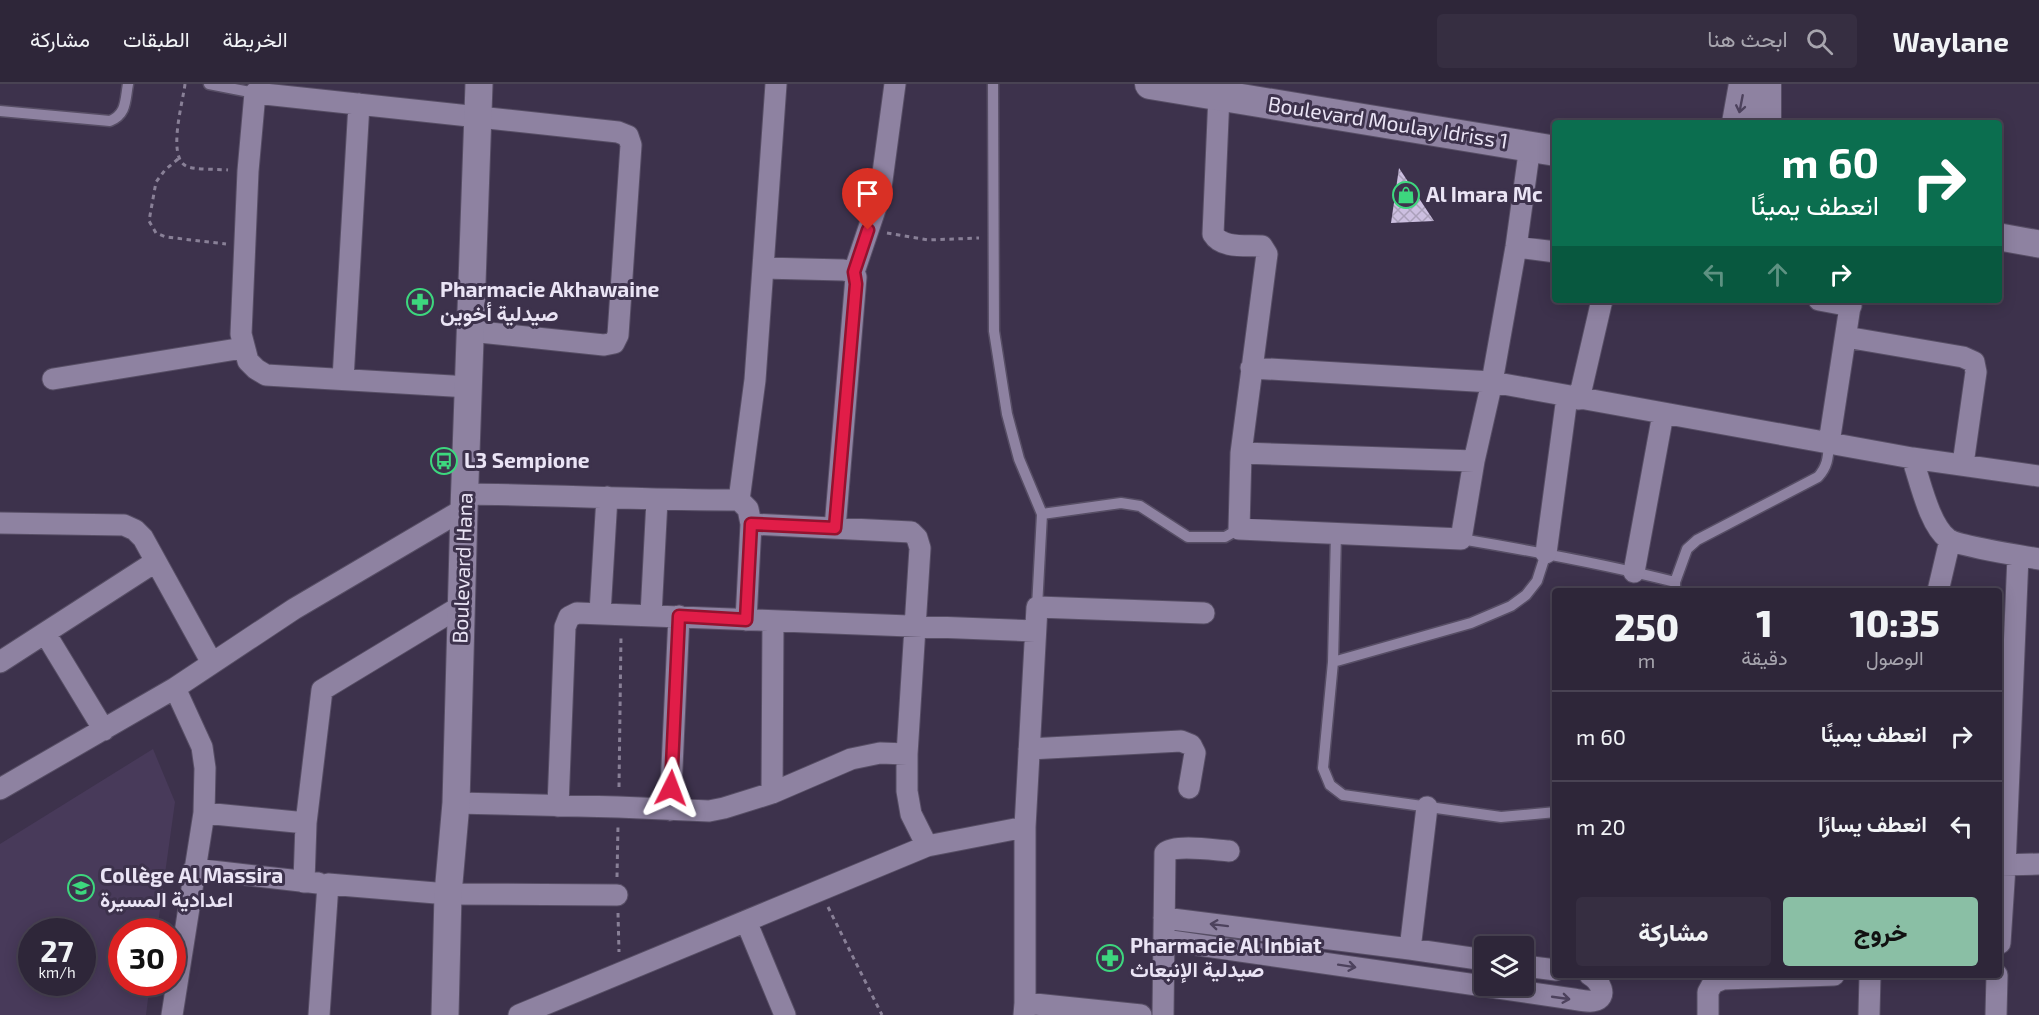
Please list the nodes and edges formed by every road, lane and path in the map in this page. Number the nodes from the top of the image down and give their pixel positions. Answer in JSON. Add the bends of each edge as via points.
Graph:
{"nodes":[{"id":1,"x":128,"y":84,"type":"edge"},
{"id":2,"x":186,"y":84,"type":"edge"},
{"id":3,"x":210,"y":84,"type":"edge"},
{"id":4,"x":479,"y":84,"type":"edge"},
{"id":5,"x":776,"y":84,"type":"edge"},
{"id":6,"x":894,"y":84,"type":"edge"},
{"id":7,"x":993,"y":84,"type":"edge"},
{"id":8,"x":1150,"y":84,"type":"edge"},
{"id":9,"x":1744,"y":84,"type":"edge"},
{"id":10,"x":1766,"y":84,"type":"edge"},
{"id":11,"x":255,"y":93,"type":"junction"},
{"id":12,"x":1219,"y":95,"type":"junction"},
{"id":13,"x":359,"y":104,"type":"junction"},
{"id":14,"x":0,"y":111,"type":"edge"},
{"id":15,"x":479,"y":117,"type":"junction"},
{"id":16,"x":1738,"y":120,"type":"edge"},
{"id":17,"x":1766,"y":120,"type":"edge"},
{"id":18,"x":1543,"y":148,"type":"edge"},
{"id":19,"x":178,"y":159,"type":"junction"},
{"id":20,"x":248,"y":171,"type":"junction"},
{"id":21,"x":868,"y":230,"type":"junction"},
{"id":22,"x":2002,"y":237,"type":"edge"},
{"id":23,"x":993,"y":238,"type":"junction"},
{"id":24,"x":2039,"y":244,"type":"edge"},
{"id":25,"x":245,"y":247,"type":"junction"},
{"id":26,"x":1516,"y":247,"type":"junction"},
{"id":27,"x":1552,"y":252,"type":"edge"},
{"id":28,"x":763,"y":268,"type":"junction"},
{"id":29,"x":854,"y":272,"type":"junction"},
{"id":30,"x":1601,"y":303,"type":"edge"},
{"id":31,"x":1851,"y":303,"type":"edge"},
{"id":32,"x":470,"y":331,"type":"junction"},
{"id":33,"x":1846,"y":337,"type":"junction"},
{"id":34,"x":243,"y":348,"type":"junction"},
{"id":35,"x":1251,"y":368,"type":"junction"},
{"id":36,"x":52,"y":379,"type":"dead end"},
{"id":37,"x":343,"y":379,"type":"junction"},
{"id":38,"x":1492,"y":382,"type":"junction"},
{"id":39,"x":469,"y":387,"type":"junction"},
{"id":40,"x":1573,"y":398,"type":"junction"},
{"id":41,"x":1664,"y":414,"type":"junction"},
{"id":42,"x":1829,"y":442,"type":"junction"},
{"id":43,"x":1241,"y":453,"type":"junction"},
{"id":44,"x":1912,"y":458,"type":"junction"},
{"id":45,"x":1474,"y":461,"type":"junction"},
{"id":46,"x":1963,"y":464,"type":"junction"},
{"id":47,"x":2039,"y":476,"type":"edge"},
{"id":48,"x":607,"y":497,"type":"junction"},
{"id":49,"x":657,"y":500,"type":"junction"},
{"id":50,"x":739,"y":500,"type":"junction"},
{"id":51,"x":464,"y":501,"type":"junction"},
{"id":52,"x":1042,"y":514,"type":"junction"},
{"id":53,"x":0,"y":523,"type":"edge"},
{"id":54,"x":751,"y":524,"type":"junction"},
{"id":55,"x":835,"y":528,"type":"junction"},
{"id":56,"x":1239,"y":529,"type":"junction"},
{"id":57,"x":1335,"y":533,"type":"junction"},
{"id":58,"x":1461,"y":539,"type":"junction"},
{"id":59,"x":1950,"y":540,"type":"junction"},
{"id":60,"x":1546,"y":553,"type":"junction"},
{"id":61,"x":2018,"y":556,"type":"junction"},
{"id":62,"x":2039,"y":558,"type":"edge"},
{"id":63,"x":155,"y":562,"type":"junction"},
{"id":64,"x":1634,"y":572,"type":"junction"},
{"id":65,"x":1674,"y":588,"type":"edge"},
{"id":66,"x":1676,"y":588,"type":"edge"},
{"id":67,"x":1939,"y":588,"type":"edge"},
{"id":68,"x":461,"y":606,"type":"junction"},
{"id":69,"x":1037,"y":607,"type":"junction"},
{"id":70,"x":600,"y":613,"type":"junction"},
{"id":71,"x":1204,"y":613,"type":"dead end"},
{"id":72,"x":622,"y":614,"type":"junction"},
{"id":73,"x":651,"y":615,"type":"junction"},
{"id":74,"x":679,"y":616,"type":"junction"},
{"id":75,"x":746,"y":620,"type":"junction"},
{"id":76,"x":772,"y":621,"type":"junction"},
{"id":77,"x":915,"y":627,"type":"junction"},
{"id":78,"x":1035,"y":631,"type":"junction"},
{"id":79,"x":45,"y":633,"type":"junction"},
{"id":80,"x":0,"y":662,"type":"edge"},
{"id":81,"x":1333,"y":662,"type":"junction"},
{"id":82,"x":212,"y":663,"type":"junction"},
{"id":83,"x":175,"y":688,"type":"junction"},
{"id":84,"x":104,"y":730,"type":"junction"},
{"id":85,"x":1029,"y":748,"type":"junction"},
{"id":86,"x":907,"y":754,"type":"junction"},
{"id":87,"x":1189,"y":788,"type":"dead end"},
{"id":88,"x":0,"y":789,"type":"edge"},
{"id":89,"x":772,"y":793,"type":"junction"},
{"id":90,"x":456,"y":803,"type":"junction"},
{"id":91,"x":558,"y":806,"type":"junction"},
{"id":92,"x":618,"y":807,"type":"junction"},
{"id":93,"x":1427,"y":807,"type":"junction"},
{"id":94,"x":670,"y":810,"type":"junction"},
{"id":95,"x":1552,"y":812,"type":"edge"},
{"id":96,"x":204,"y":813,"type":"junction"},
{"id":97,"x":306,"y":823,"type":"junction"},
{"id":98,"x":1025,"y":827,"type":"junction"},
{"id":99,"x":927,"y":846,"type":"junction"},
{"id":100,"x":1229,"y":851,"type":"dead end"},
{"id":101,"x":2039,"y":864,"type":"edge"},
{"id":102,"x":2002,"y":866,"type":"edge"},
{"id":103,"x":194,"y":869,"type":"junction"},
{"id":104,"x":304,"y":882,"type":"junction"},
{"id":105,"x":328,"y":884,"type":"junction"},
{"id":106,"x":820,"y":892,"type":"junction"},
{"id":107,"x":448,"y":894,"type":"junction"},
{"id":108,"x":617,"y":895,"type":"dead end"},
{"id":109,"x":1164,"y":918,"type":"junction"},
{"id":110,"x":746,"y":921,"type":"junction"},
{"id":111,"x":1308,"y":936,"type":"junction"},
{"id":112,"x":1164,"y":940,"type":"junction"},
{"id":113,"x":1419,"y":950,"type":"junction"},
{"id":114,"x":1474,"y":958,"type":"edge"},
{"id":115,"x":1305,"y":960,"type":"junction"},
{"id":116,"x":1534,"y":967,"type":"edge"},
{"id":117,"x":1552,"y":970,"type":"edge"},
{"id":118,"x":1420,"y":977,"type":"junction"},
{"id":119,"x":1594,"y":978,"type":"edge"},
{"id":120,"x":1751,"y":978,"type":"edge"},
{"id":121,"x":1870,"y":978,"type":"edge"},
{"id":122,"x":1998,"y":978,"type":"edge"},
{"id":123,"x":1474,"y":984,"type":"edge"},
{"id":124,"x":1534,"y":993,"type":"edge"},
{"id":125,"x":1025,"y":1009,"type":"edge"},
{"id":126,"x":172,"y":1015,"type":"edge"},
{"id":127,"x":319,"y":1015,"type":"edge"},
{"id":128,"x":445,"y":1015,"type":"edge"},
{"id":129,"x":519,"y":1015,"type":"edge"},
{"id":130,"x":785,"y":1015,"type":"edge"},
{"id":131,"x":882,"y":1015,"type":"edge"},
{"id":132,"x":1141,"y":1015,"type":"edge"},
{"id":133,"x":1163,"y":1015,"type":"edge"},
{"id":134,"x":1708,"y":1015,"type":"edge"},
{"id":135,"x":1869,"y":1015,"type":"edge"},
{"id":136,"x":1996,"y":1015,"type":"edge"}],
"edges":[{"from":1,"to":14,"type":"lane","via":[[123,112],[110,120]]},
{"from":2,"to":19,"type":"path","via":[[175,147]]},
{"from":3,"to":11,"type":"lane"},
{"from":4,"to":15,"type":"street","name":"Boulevard Hana"},
{"from":5,"to":28,"type":"street"},
{"from":6,"to":21,"type":"street","via":[[880,195]]},
{"from":7,"to":23,"type":"lane"},
{"from":8,"to":12,"type":"main road","name":"Boulevard Moulay Idriss 1"},
{"from":9,"to":16,"type":"main road","one_way":true},
{"from":10,"to":17,"type":"main road"},
{"from":11,"to":13,"type":"street"},
{"from":11,"to":20,"type":"street"},
{"from":12,"to":18,"type":"main road","name":"Boulevard Moulay Idriss 1"},
{"from":12,"to":35,"type":"street","via":[[1213,234],[1223,243],[1262,246],[1267,254]]},
{"from":13,"to":15,"type":"street"},
{"from":13,"to":37,"type":"street"},
{"from":15,"to":32,"type":"street","name":"Boulevard Hana"},
{"from":15,"to":32,"type":"street","via":[[618,132],[628,136],[631,145],[618,335],[614,344]]},
{"from":18,"to":26,"type":"street"},
{"from":19,"to":20,"type":"path","via":[[186,167]]},
{"from":19,"to":25,"type":"path","via":[[156,182],[149,221],[156,233]]},
{"from":20,"to":25,"type":"street"},
{"from":21,"to":23,"type":"path","via":[[928,240]]},
{"from":21,"to":29,"type":"street"},
{"from":22,"to":24,"type":"street"},
{"from":23,"to":52,"type":"lane","via":[[994,332],[1007,414],[1019,459]]},
{"from":25,"to":34,"type":"street"},
{"from":26,"to":27,"type":"street"},
{"from":26,"to":38,"type":"street"},
{"from":28,"to":29,"type":"street"},
{"from":28,"to":50,"type":"street","via":[[755,380]]},
{"from":29,"to":55,"type":"street"},
{"from":30,"to":40,"type":"street"},
{"from":31,"to":33,"type":"street"},
{"from":32,"to":39,"type":"street","name":"Boulevard Hana"},
{"from":33,"to":42,"type":"street"},
{"from":33,"to":46,"type":"street","via":[[1974,362],[1976,372]]},
{"from":34,"to":36,"type":"street"},
{"from":34,"to":37,"type":"street","via":[[248,361],[266,375]]},
{"from":35,"to":38,"type":"street"},
{"from":35,"to":43,"type":"street"},
{"from":37,"to":39,"type":"street"},
{"from":38,"to":40,"type":"street"},
{"from":38,"to":45,"type":"street"},
{"from":39,"to":51,"type":"street","name":"Boulevard Hana"},
{"from":40,"to":41,"type":"street"},
{"from":40,"to":60,"type":"street"},
{"from":41,"to":42,"type":"street"},
{"from":41,"to":64,"type":"street"},
{"from":42,"to":44,"type":"street"},
{"from":42,"to":66,"type":"lane","via":[[1828,461],[1818,477],[1697,540],[1687,549]]},
{"from":43,"to":45,"type":"street"},
{"from":43,"to":56,"type":"street"},
{"from":44,"to":46,"type":"street"},
{"from":44,"to":59,"type":"street","via":[[1928,507]]},
{"from":45,"to":58,"type":"street"},
{"from":46,"to":47,"type":"street"},
{"from":48,"to":49,"type":"street"},
{"from":48,"to":51,"type":"street"},
{"from":48,"to":70,"type":"street"},
{"from":49,"to":50,"type":"street"},
{"from":49,"to":73,"type":"street"},
{"from":50,"to":54,"type":"street","via":[[748,509]]},
{"from":51,"to":68,"type":"street","name":"Boulevard Hana"},
{"from":51,"to":82,"type":"street"},
{"from":52,"to":56,"type":"lane","via":[[1121,503],[1140,506],[1188,537],[1225,537]]},
{"from":52,"to":69,"type":"lane"},
{"from":53,"to":63,"type":"street","via":[[123,525],[143,538]]},
{"from":54,"to":55,"type":"street"},
{"from":54,"to":75,"type":"street"},
{"from":55,"to":77,"type":"street","via":[[911,532],[917,538],[920,548]]},
{"from":56,"to":57,"type":"street"},
{"from":57,"to":58,"type":"street"},
{"from":57,"to":81,"type":"lane"},
{"from":58,"to":60,"type":"lane"},
{"from":59,"to":61,"type":"street"},
{"from":59,"to":67,"type":"street"},
{"from":60,"to":64,"type":"lane"},
{"from":60,"to":81,"type":"lane","via":[[1537,581],[1511,606],[1471,623]]},
{"from":61,"to":62,"type":"street"},
{"from":61,"to":102,"type":"street"},
{"from":63,"to":79,"type":"street"},
{"from":63,"to":82,"type":"street"},
{"from":64,"to":65,"type":"lane"},
{"from":68,"to":90,"type":"street","name":"Boulevard Hana"},
{"from":68,"to":97,"type":"street","via":[[322,690]]},
{"from":69,"to":71,"type":"street"},
{"from":69,"to":78,"type":"street"},
{"from":70,"to":72,"type":"street"},
{"from":70,"to":91,"type":"street","via":[[577,613],[569,617],[565,627]]},
{"from":72,"to":73,"type":"street"},
{"from":72,"to":92,"type":"path"},
{"from":73,"to":74,"type":"street"},
{"from":74,"to":75,"type":"street"},
{"from":74,"to":94,"type":"street"},
{"from":75,"to":76,"type":"street"},
{"from":76,"to":77,"type":"street"},
{"from":76,"to":89,"type":"street"},
{"from":77,"to":78,"type":"street"},
{"from":77,"to":86,"type":"street"},
{"from":78,"to":85,"type":"street"},
{"from":79,"to":80,"type":"street"},
{"from":79,"to":84,"type":"street"},
{"from":81,"to":93,"type":"lane","via":[[1323,768],[1330,785],[1342,795]]},
{"from":82,"to":83,"type":"street"},
{"from":83,"to":84,"type":"street"},
{"from":83,"to":96,"type":"street","via":[[202,747]]},
{"from":84,"to":88,"type":"street"},
{"from":85,"to":87,"type":"street","via":[[1181,741],[1195,753]]},
{"from":85,"to":98,"type":"street"},
{"from":86,"to":89,"type":"street","via":[[880,753],[851,759]]},
{"from":86,"to":99,"type":"street","via":[[911,814]]},
{"from":89,"to":94,"type":"street","via":[[709,811]]},
{"from":90,"to":91,"type":"street"},
{"from":90,"to":107,"type":"street","name":"Boulevard Hana"},
{"from":91,"to":92,"type":"street"},
{"from":92,"to":94,"type":"street"},
{"from":93,"to":95,"type":"lane","via":[[1501,817]]},
{"from":93,"to":113,"type":"street"},
{"from":96,"to":97,"type":"street"},
{"from":96,"to":103,"type":"street"},
{"from":97,"to":104,"type":"street"},
{"from":98,"to":99,"type":"street"},
{"from":98,"to":125,"type":"street"},
{"from":99,"to":106,"type":"street"},
{"from":100,"to":109,"type":"street","via":[[1168,850],[1164,858]]},
{"from":101,"to":102,"type":"street"},
{"from":103,"to":104,"type":"street"},
{"from":103,"to":126,"type":"street"},
{"from":104,"to":105,"type":"street"},
{"from":105,"to":107,"type":"street"},
{"from":105,"to":127,"type":"street"},
{"from":106,"to":110,"type":"street"},
{"from":106,"to":131,"type":"path"},
{"from":107,"to":108,"type":"street"},
{"from":107,"to":128,"type":"street","name":"Boulevard Hana"},
{"from":111,"to":109,"type":"street","one_way":true},
{"from":109,"to":112,"type":"street"},
{"from":110,"to":129,"type":"street"},
{"from":110,"to":130,"type":"street"},
{"from":111,"to":113,"type":"street"},
{"from":111,"to":115,"type":"street"},
{"from":112,"to":115,"type":"street"},
{"from":112,"to":133,"type":"street"},
{"from":113,"to":114,"type":"street"},
{"from":113,"to":118,"type":"street"},
{"from":115,"to":118,"type":"street","one_way":true},
{"from":116,"to":117,"type":"street"},
{"from":118,"to":123,"type":"street"},
{"from":124,"to":119,"type":"street","one_way":true,"via":[[1595,1000],[1602,991]]},
{"from":120,"to":134,"type":"street","via":[[1713,983],[1708,992]]},
{"from":121,"to":135,"type":"street"},
{"from":122,"to":136,"type":"street"},
{"from":125,"to":132,"type":"street"}]}
